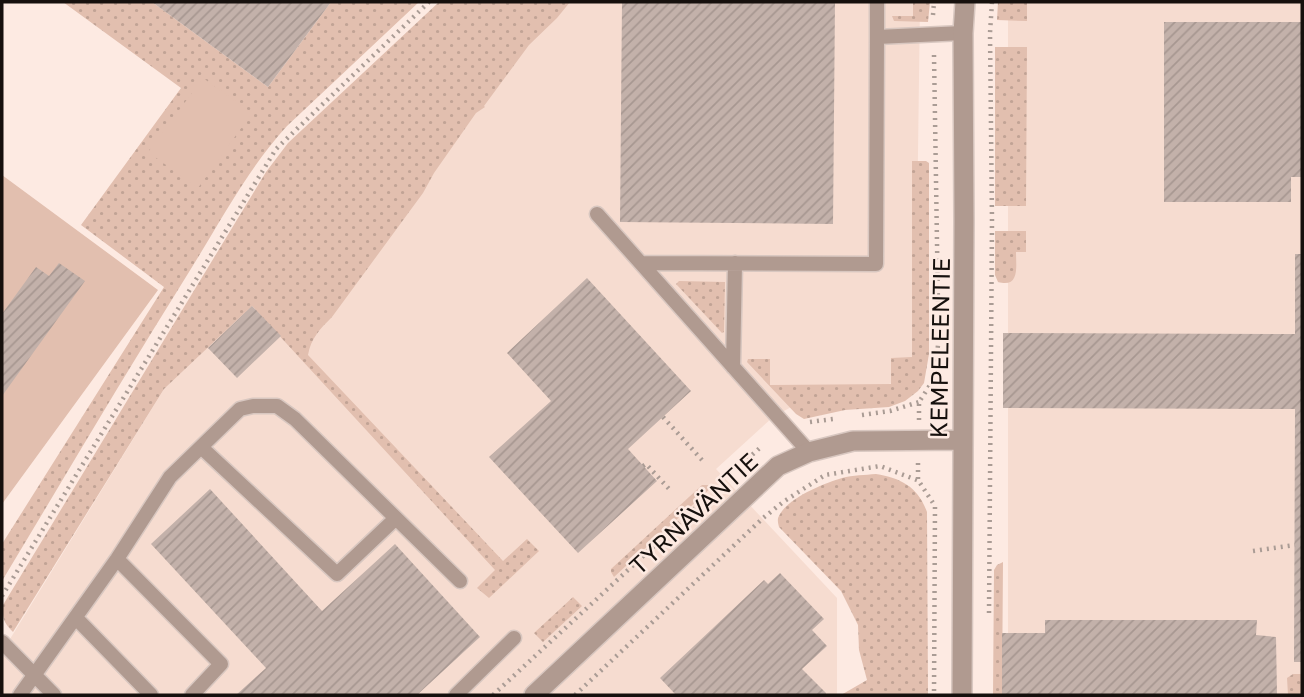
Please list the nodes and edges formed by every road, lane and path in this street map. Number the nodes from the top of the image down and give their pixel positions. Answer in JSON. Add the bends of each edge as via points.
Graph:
{"nodes":[{"id":1,"x":429,"y":2,"type":"edge"},
{"id":2,"x":877,"y":2,"type":"edge"},
{"id":3,"x":934,"y":2,"type":"edge"},
{"id":4,"x":965,"y":2,"type":"edge"},
{"id":5,"x":992,"y":2,"type":"edge"},
{"id":6,"x":963,"y":33,"type":"junction"},
{"id":7,"x":933,"y":34,"type":"junction"},
{"id":8,"x":877,"y":37,"type":"junction"},
{"id":9,"x":597,"y":214,"type":"dead end"},
{"id":10,"x":640,"y":263,"type":"junction"},
{"id":11,"x":735,"y":263,"type":"junction"},
{"id":12,"x":938,"y":313,"type":"dead end"},
{"id":13,"x":938,"y":341,"type":"dead end"},
{"id":14,"x":733,"y":367,"type":"junction"},
{"id":15,"x":663,"y":417,"type":"dead end"},
{"id":16,"x":918,"y":440,"type":"junction"},
{"id":17,"x":962,"y":440,"type":"junction"},
{"id":18,"x":201,"y":447,"type":"junction"},
{"id":19,"x":809,"y":452,"type":"junction"},
{"id":20,"x":702,"y":460,"type":"dead end"},
{"id":21,"x":643,"y":466,"type":"dead end"},
{"id":22,"x":918,"y":480,"type":"junction"},
{"id":23,"x":670,"y":490,"type":"dead end"},
{"id":24,"x":396,"y":519,"type":"junction"},
{"id":25,"x":1295,"y":545,"type":"dead end"},
{"id":26,"x":1253,"y":551,"type":"dead end"},
{"id":27,"x":117,"y":559,"type":"junction"},
{"id":28,"x":460,"y":581,"type":"dead end"},
{"id":29,"x":2,"y":596,"type":"edge"},
{"id":30,"x":989,"y":616,"type":"dead end"},
{"id":31,"x":75,"y":618,"type":"junction"},
{"id":32,"x":514,"y":638,"type":"dead end"},
{"id":33,"x":2,"y":642,"type":"edge"},
{"id":34,"x":35,"y":675,"type":"junction"},
{"id":35,"x":20,"y":695,"type":"edge"},
{"id":36,"x":54,"y":695,"type":"edge"},
{"id":37,"x":151,"y":695,"type":"edge"},
{"id":38,"x":191,"y":695,"type":"edge"},
{"id":39,"x":456,"y":695,"type":"edge"},
{"id":40,"x":534,"y":695,"type":"edge"},
{"id":41,"x":575,"y":695,"type":"edge"},
{"id":42,"x":934,"y":695,"type":"edge"},
{"id":43,"x":962,"y":695,"type":"edge"}],
"edges":[{"from":1,"to":29,"type":"path","via":[[276,149]]},
{"from":2,"to":8,"type":"lane"},
{"from":3,"to":7,"type":"path"},
{"from":4,"to":6,"type":"street","name":"KEMPELEENTIE"},
{"from":5,"to":30,"type":"path"},
{"from":6,"to":7,"type":"lane"},
{"from":6,"to":17,"type":"street","name":"KEMPELEENTIE"},
{"from":7,"to":8,"type":"lane"},
{"from":7,"to":12,"type":"path"},
{"from":8,"to":11,"type":"lane","via":[[876,264]]},
{"from":9,"to":10,"type":"lane"},
{"from":10,"to":11,"type":"lane"},
{"from":10,"to":14,"type":"lane"},
{"from":11,"to":14,"type":"lane"},
{"from":13,"to":16,"type":"path","via":[[934,379],[919,402]]},
{"from":14,"to":19,"type":"lane"},
{"from":15,"to":20,"type":"path"},
{"from":16,"to":17,"type":"street","name":"TYRNÄVÄNTIE"},
{"from":16,"to":19,"type":"street","name":"TYRNÄVÄNTIE","via":[[853,441]]},
{"from":16,"to":22,"type":"path"},
{"from":17,"to":43,"type":"street","name":"KEMPELEENTIE"},
{"from":18,"to":24,"type":"lane","via":[[240,409],[277,406]]},
{"from":18,"to":24,"type":"lane","via":[[337,574]]},
{"from":18,"to":27,"type":"lane","via":[[170,477]]},
{"from":19,"to":40,"type":"street","name":"TYRNÄVÄNTIE","via":[[778,466]]},
{"from":21,"to":23,"type":"path"},
{"from":22,"to":41,"type":"path","via":[[880,466],[825,475],[762,519]]},
{"from":22,"to":42,"type":"path","via":[[935,506]]},
{"from":24,"to":28,"type":"lane"},
{"from":25,"to":26,"type":"path"},
{"from":27,"to":31,"type":"lane"},
{"from":27,"to":38,"type":"lane","via":[[221,664]]},
{"from":31,"to":34,"type":"lane"},
{"from":31,"to":37,"type":"lane"},
{"from":32,"to":39,"type":"lane"},
{"from":33,"to":34,"type":"lane"},
{"from":34,"to":35,"type":"lane"},
{"from":34,"to":36,"type":"lane"}]}
